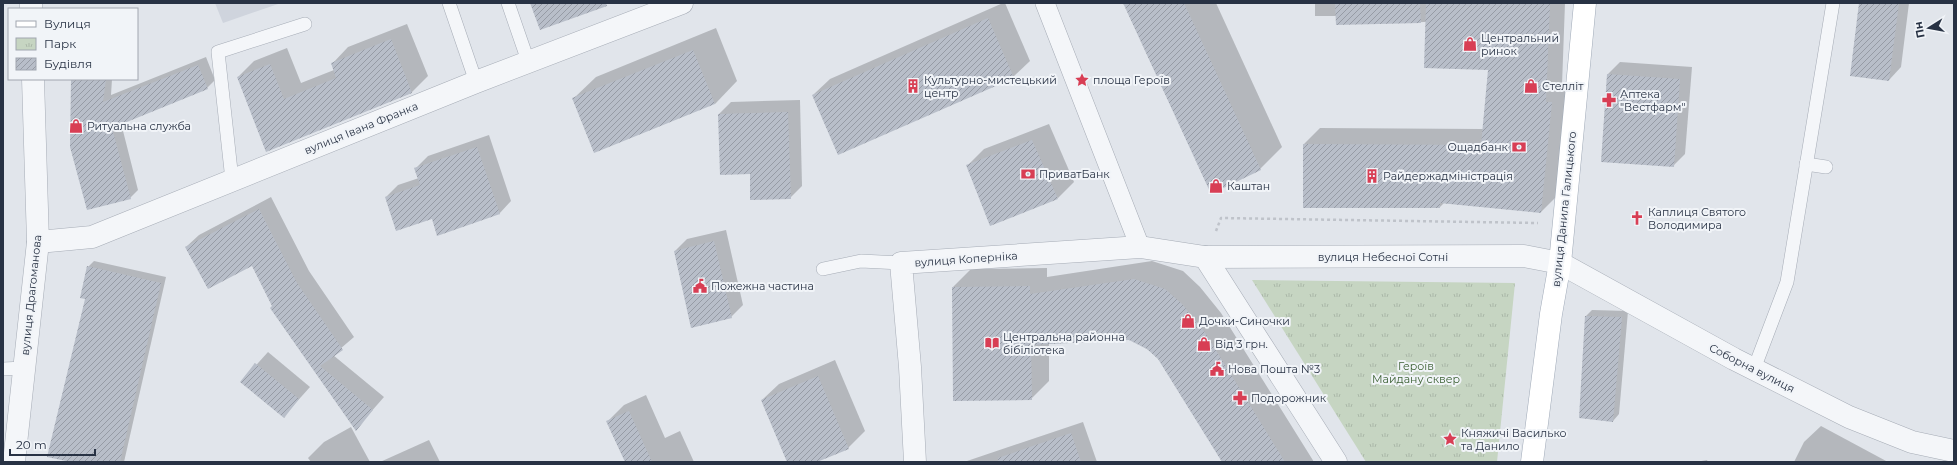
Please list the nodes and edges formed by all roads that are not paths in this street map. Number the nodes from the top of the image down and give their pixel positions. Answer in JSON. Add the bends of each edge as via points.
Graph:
{"nodes":[{"id":1,"x":449,"y":3,"type":"edge"},
{"id":2,"x":508,"y":3,"type":"edge"},
{"id":3,"x":682,"y":3,"type":"edge"},
{"id":4,"x":1045,"y":3,"type":"edge"},
{"id":5,"x":1585,"y":3,"type":"edge"},
{"id":6,"x":1833,"y":3,"type":"edge"},
{"id":7,"x":305,"y":24,"type":"dead end"},
{"id":8,"x":528,"y":61,"type":"junction"},
{"id":9,"x":33,"y":80,"type":"edge"},
{"id":10,"x":476,"y":82,"type":"junction"},
{"id":11,"x":1806,"y":164,"type":"junction"},
{"id":12,"x":1826,"y":167,"type":"dead end"},
{"id":13,"x":232,"y":180,"type":"junction"},
{"id":14,"x":38,"y":242,"type":"junction"},
{"id":15,"x":1140,"y":248,"type":"junction"},
{"id":16,"x":1205,"y":257,"type":"junction"},
{"id":17,"x":901,"y":263,"type":"junction"},
{"id":18,"x":1560,"y":263,"type":"junction"},
{"id":19,"x":824,"y":269,"type":"dead end"},
{"id":20,"x":14,"y":369,"type":"edge"},
{"id":21,"x":1754,"y":370,"type":"junction"},
{"id":22,"x":1954,"y":451,"type":"edge"},
{"id":23,"x":10,"y":458,"type":"edge"},
{"id":24,"x":915,"y":462,"type":"edge"},
{"id":25,"x":1336,"y":462,"type":"edge"},
{"id":26,"x":1532,"y":462,"type":"edge"}],
"edges":[{"from":1,"to":10,"type":"lane"},
{"from":2,"to":8,"type":"lane"},
{"from":3,"to":8,"type":"street","name":"вулиця Івана Франка"},
{"from":4,"to":15,"type":"street"},
{"from":5,"to":18,"type":"main road","name":"вулиця Данила Галицького"},
{"from":6,"to":11,"type":"lane"},
{"from":7,"to":13,"type":"lane","via":[[218,52]]},
{"from":8,"to":10,"type":"street","name":"вулиця Івана Франка"},
{"from":9,"to":14,"type":"street","name":"вулиця Драгоманова"},
{"from":10,"to":13,"type":"street","name":"вулиця Івана Франка"},
{"from":11,"to":12,"type":"lane"},
{"from":11,"to":21,"type":"lane","via":[[1787,282]]},
{"from":13,"to":14,"type":"street","name":"вулиця Івана Франка","via":[[92,237]]},
{"from":14,"to":20,"type":"street","name":"вулиця Драгоманова"},
{"from":15,"to":16,"type":"street","name":"вулиця Коперніка"},
{"from":15,"to":17,"type":"street","name":"вулиця Коперніка"},
{"from":16,"to":18,"type":"street","name":"вулиця Небесної Сотні","via":[[1524,256]]},
{"from":16,"to":25,"type":"street"},
{"from":17,"to":19,"type":"lane","via":[[861,261]]},
{"from":17,"to":24,"type":"street","name":"вулиця Коперніка"},
{"from":18,"to":21,"type":"street","name":"Соборна вулиця"},
{"from":18,"to":26,"type":"main road","name":"вулиця Данила Галицького"},
{"from":20,"to":23,"type":"street","name":"вулиця Драгоманова"},
{"from":21,"to":22,"type":"street","name":"Соборна вулиця","via":[[1878,430],[1912,442]]}]}
